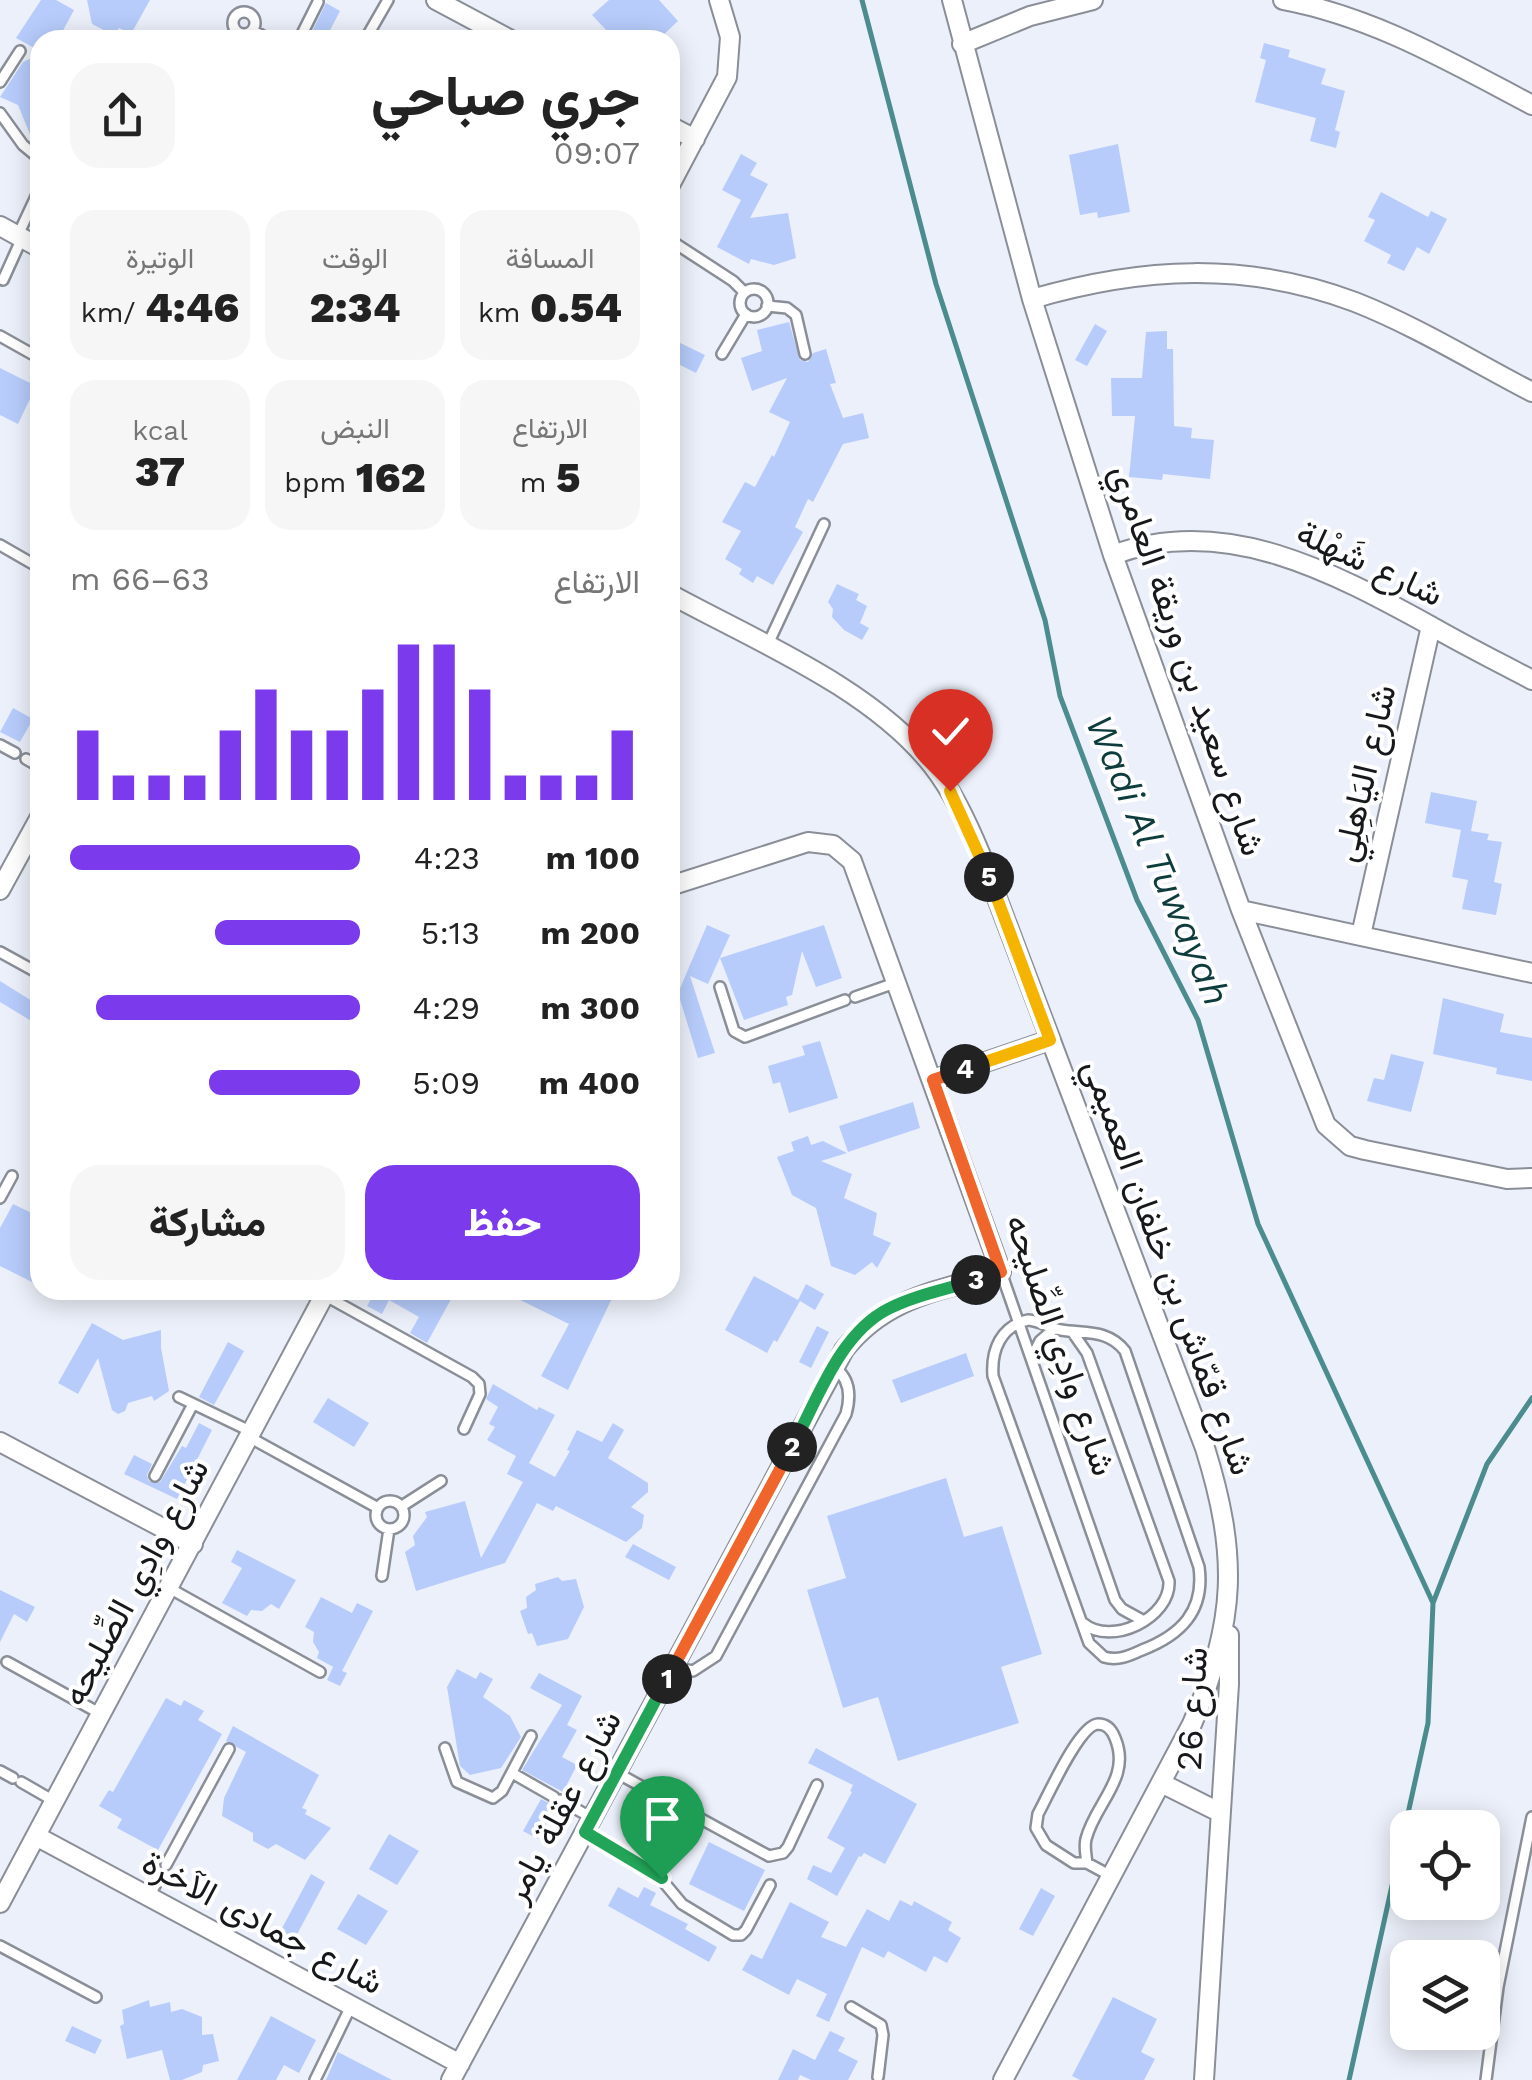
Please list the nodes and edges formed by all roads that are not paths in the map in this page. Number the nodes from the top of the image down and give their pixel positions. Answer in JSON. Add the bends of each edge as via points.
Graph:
{"nodes":[{"id":1,"x":256,"y":0,"type":"edge"},
{"id":2,"x":388,"y":0,"type":"edge"},
{"id":3,"x":436,"y":0,"type":"edge"},
{"id":4,"x":719,"y":0,"type":"edge"},
{"id":5,"x":952,"y":0,"type":"edge"},
{"id":6,"x":1093,"y":0,"type":"edge"},
{"id":7,"x":1284,"y":0,"type":"edge"},
{"id":8,"x":318,"y":2,"type":"edge"},
{"id":9,"x":1320,"y":3,"type":"edge"},
{"id":10,"x":249,"y":12,"type":"junction"},
{"id":11,"x":238,"y":30,"type":"edge"},
{"id":12,"x":253,"y":30,"type":"edge"},
{"id":13,"x":304,"y":30,"type":"edge"},
{"id":14,"x":371,"y":30,"type":"edge"},
{"id":15,"x":492,"y":30,"type":"edge"},
{"id":16,"x":962,"y":44,"type":"junction"},
{"id":17,"x":20,"y":51,"type":"dead end"},
{"id":18,"x":0,"y":82,"type":"edge"},
{"id":19,"x":1532,"y":105,"type":"edge"},
{"id":20,"x":0,"y":113,"type":"edge"},
{"id":21,"x":680,"y":131,"type":"edge"},
{"id":22,"x":695,"y":139,"type":"junction"},
{"id":23,"x":30,"y":150,"type":"edge"},
{"id":24,"x":680,"y":167,"type":"edge"},
{"id":25,"x":30,"y":212,"type":"edge"},
{"id":26,"x":0,"y":226,"type":"edge"},
{"id":27,"x":20,"y":237,"type":"junction"},
{"id":28,"x":30,"y":242,"type":"edge"},
{"id":29,"x":680,"y":246,"type":"edge"},
{"id":30,"x":3,"y":280,"type":"dead end"},
{"id":31,"x":744,"y":292,"type":"junction"},
{"id":32,"x":1032,"y":300,"type":"junction"},
{"id":33,"x":767,"y":306,"type":"junction"},
{"id":34,"x":746,"y":314,"type":"junction"},
{"id":35,"x":0,"y":336,"type":"edge"},
{"id":36,"x":30,"y":353,"type":"edge"},
{"id":37,"x":722,"y":354,"type":"dead end"},
{"id":38,"x":805,"y":354,"type":"dead end"},
{"id":39,"x":1532,"y":392,"type":"edge"},
{"id":40,"x":824,"y":524,"type":"dead end"},
{"id":41,"x":0,"y":546,"type":"edge"},
{"id":42,"x":1113,"y":555,"type":"junction"},
{"id":43,"x":30,"y":562,"type":"edge"},
{"id":44,"x":680,"y":599,"type":"edge"},
{"id":45,"x":1431,"y":626,"type":"junction"},
{"id":46,"x":767,"y":647,"type":"junction"},
{"id":47,"x":1532,"y":680,"type":"edge"},
{"id":48,"x":0,"y":744,"type":"edge"},
{"id":49,"x":14,"y":752,"type":"dead end"},
{"id":50,"x":26,"y":759,"type":"dead end"},
{"id":51,"x":30,"y":761,"type":"edge"},
{"id":52,"x":30,"y":835,"type":"edge"},
{"id":53,"x":680,"y":883,"type":"edge"},
{"id":54,"x":0,"y":890,"type":"edge"},
{"id":55,"x":1241,"y":910,"type":"junction"},
{"id":56,"x":1361,"y":935,"type":"junction"},
{"id":57,"x":0,"y":952,"type":"edge"},
{"id":58,"x":30,"y":968,"type":"edge"},
{"id":59,"x":1532,"y":972,"type":"edge"},
{"id":60,"x":898,"y":982,"type":"junction"},
{"id":61,"x":720,"y":987,"type":"dead end"},
{"id":62,"x":1050,"y":1040,"type":"junction"},
{"id":63,"x":933,"y":1080,"type":"junction"},
{"id":64,"x":12,"y":1176,"type":"dead end"},
{"id":65,"x":1532,"y":1178,"type":"edge"},
{"id":66,"x":0,"y":1198,"type":"edge"},
{"id":67,"x":1001,"y":1272,"type":"junction"},
{"id":68,"x":321,"y":1300,"type":"edge"},
{"id":69,"x":337,"y":1300,"type":"edge"},
{"id":70,"x":1019,"y":1322,"type":"junction"},
{"id":71,"x":1054,"y":1330,"type":"junction"},
{"id":72,"x":1071,"y":1331,"type":"junction"},
{"id":73,"x":1032,"y":1357,"type":"junction"},
{"id":74,"x":834,"y":1368,"type":"junction"},
{"id":75,"x":179,"y":1397,"type":"dead end"},
{"id":76,"x":193,"y":1404,"type":"junction"},
{"id":77,"x":464,"y":1429,"type":"dead end"},
{"id":78,"x":251,"y":1434,"type":"junction"},
{"id":79,"x":0,"y":1442,"type":"edge"},
{"id":80,"x":155,"y":1476,"type":"dead end"},
{"id":81,"x":440,"y":1480,"type":"dead end"},
{"id":82,"x":402,"y":1506,"type":"junction"},
{"id":83,"x":378,"y":1508,"type":"junction"},
{"id":84,"x":389,"y":1529,"type":"junction"},
{"id":85,"x":193,"y":1544,"type":"junction"},
{"id":86,"x":382,"y":1576,"type":"dead end"},
{"id":87,"x":169,"y":1588,"type":"junction"},
{"id":88,"x":1226,"y":1610,"type":"junction"},
{"id":89,"x":1142,"y":1620,"type":"junction"},
{"id":90,"x":1081,"y":1621,"type":"junction"},
{"id":91,"x":8,"y":1662,"type":"dead end"},
{"id":92,"x":674,"y":1667,"type":"junction"},
{"id":93,"x":320,"y":1672,"type":"dead end"},
{"id":94,"x":101,"y":1714,"type":"junction"},
{"id":95,"x":531,"y":1736,"type":"dead end"},
{"id":96,"x":444,"y":1748,"type":"dead end"},
{"id":97,"x":229,"y":1749,"type":"dead end"},
{"id":98,"x":0,"y":1770,"type":"edge"},
{"id":99,"x":512,"y":1773,"type":"junction"},
{"id":100,"x":616,"y":1773,"type":"junction"},
{"id":101,"x":1161,"y":1783,"type":"junction"},
{"id":102,"x":817,"y":1786,"type":"dead end"},
{"id":103,"x":55,"y":1801,"type":"junction"},
{"id":104,"x":1219,"y":1812,"type":"junction"},
{"id":105,"x":1532,"y":1817,"type":"edge"},
{"id":106,"x":589,"y":1825,"type":"junction"},
{"id":107,"x":36,"y":1836,"type":"junction"},
{"id":108,"x":1087,"y":1863,"type":"junction"},
{"id":109,"x":166,"y":1865,"type":"dead end"},
{"id":110,"x":160,"y":1876,"type":"dead end"},
{"id":111,"x":1112,"y":1876,"type":"junction"},
{"id":112,"x":770,"y":1885,"type":"dead end"},
{"id":113,"x":149,"y":1897,"type":"junction"},
{"id":114,"x":0,"y":1903,"type":"edge"},
{"id":115,"x":0,"y":1946,"type":"edge"},
{"id":116,"x":96,"y":1997,"type":"dead end"},
{"id":117,"x":351,"y":2006,"type":"junction"},
{"id":118,"x":851,"y":2007,"type":"dead end"},
{"id":119,"x":456,"y":2072,"type":"edge"},
{"id":120,"x":877,"y":2079,"type":"edge"},
{"id":121,"x":314,"y":2080,"type":"edge"},
{"id":122,"x":1003,"y":2080,"type":"edge"},
{"id":123,"x":1204,"y":2080,"type":"edge"},
{"id":124,"x":1486,"y":2080,"type":"edge"}],
"edges":[{"from":1,"to":10,"type":"lane"},
{"from":2,"to":14,"type":"lane"},
{"from":3,"to":15,"type":"street"},
{"from":4,"to":22,"type":"street","via":[[730,64]]},
{"from":5,"to":16,"type":"street","name":"شارع سعيد بن وريقة العامري"},
{"from":6,"to":16,"type":"street"},
{"from":7,"to":9,"type":"street"},
{"from":8,"to":13,"type":"lane"},
{"from":9,"to":19,"type":"street"},
{"from":10,"to":11,"type":"lane","via":[[235,16]]},
{"from":10,"to":12,"type":"lane"},
{"from":16,"to":32,"type":"street","name":"شارع سعيد بن وريقة العامري"},
{"from":17,"to":18,"type":"lane"},
{"from":20,"to":23,"type":"lane"},
{"from":21,"to":22,"type":"street"},
{"from":22,"to":24,"type":"street"},
{"from":25,"to":27,"type":"lane"},
{"from":26,"to":27,"type":"street"},
{"from":27,"to":28,"type":"street"},
{"from":27,"to":30,"type":"lane"},
{"from":29,"to":31,"type":"lane"},
{"from":31,"to":33,"type":"lane","via":[[761,290]]},
{"from":31,"to":34,"type":"lane"},
{"from":32,"to":39,"type":"street","via":[[1139,274],[1249,276],[1355,302]]},
{"from":32,"to":42,"type":"street","name":"شارع سعيد بن وريقة العامري"},
{"from":33,"to":34,"type":"lane","via":[[756,316]]},
{"from":33,"to":38,"type":"lane","via":[[796,315]]},
{"from":34,"to":37,"type":"lane"},
{"from":35,"to":36,"type":"lane"},
{"from":40,"to":46,"type":"lane"},
{"from":41,"to":43,"type":"lane"},
{"from":42,"to":45,"type":"street","name":"شارع شَهْلة","via":[[1203,539],[1261,551],[1333,574]]},
{"from":42,"to":55,"type":"street","name":"شارع سعيد بن وريقة العامري"},
{"from":44,"to":46,"type":"street","name":"شارع قمّاش بن خلفان العميمي"},
{"from":45,"to":47,"type":"street","name":"شارع شَهْلة"},
{"from":45,"to":56,"type":"street","name":"شارع اليَاهِلِي"},
{"from":46,"to":62,"type":"street","name":"شارع قمّاش بن خلفان العميمي","via":[[864,702],[932,766],[980,853]]},
{"from":48,"to":49,"type":"lane"},
{"from":50,"to":51,"type":"lane"},
{"from":52,"to":54,"type":"street"},
{"from":53,"to":60,"type":"street","name":"شارع وادِي الصِّليحه","via":[[795,844],[833,846],[858,871]]},
{"from":55,"to":56,"type":"street"},
{"from":55,"to":65,"type":"street","name":"شارع سعيد بن وريقة العامري","via":[[1336,1137],[1382,1154],[1506,1179]]},
{"from":56,"to":59,"type":"street"},
{"from":57,"to":58,"type":"lane"},
{"from":60,"to":61,"type":"lane","via":[[745,1037],[734,1031]]},
{"from":60,"to":63,"type":"street","name":"شارع وادِي الصِّليحه"},
{"from":62,"to":63,"type":"street"},
{"from":62,"to":88,"type":"street","name":"شارع قمّاش بن خلفان العميمي","via":[[1216,1484],[1230,1551]]},
{"from":63,"to":67,"type":"street","name":"شارع وادِي الصِّليحه"},
{"from":64,"to":66,"type":"lane"},
{"from":67,"to":70,"type":"lane","name":"شارع وادِي الصِّليحه"},
{"from":67,"to":74,"type":"street","name":"شارع عقلة يامر","via":[[888,1309],[854,1338]]},
{"from":68,"to":78,"type":"street","name":"شارع وادِي الصِّليحه"},
{"from":69,"to":77,"type":"lane","via":[[479,1384]]},
{"from":70,"to":71,"type":"lane"},
{"from":70,"to":73,"type":"lane","name":"شارع وادِي الصِّليحه"},
{"from":70,"to":90,"type":"lane","via":[[999,1341],[994,1376]]},
{"from":71,"to":72,"type":"lane"},
{"from":71,"to":73,"type":"lane"},
{"from":72,"to":89,"type":"lane","via":[[1087,1353],[1169,1581],[1165,1604]]},
{"from":72,"to":90,"type":"lane","via":[[1103,1334],[1124,1351],[1200,1578],[1198,1600],[1182,1628],[1124,1658],[1098,1654]]},
{"from":73,"to":89,"type":"lane","name":"شارع وادِي الصِّليحه","via":[[1115,1600]]},
{"from":74,"to":92,"type":"street","name":"شارع عقلة يامر"},
{"from":74,"to":92,"type":"lane","via":[[847,1383],[846,1414],[716,1656],[693,1670]]},
{"from":75,"to":76,"type":"lane"},
{"from":76,"to":78,"type":"lane"},
{"from":76,"to":80,"type":"lane"},
{"from":78,"to":83,"type":"lane"},
{"from":78,"to":85,"type":"street","name":"شارع وادِي الصِّليحه"},
{"from":79,"to":85,"type":"street"},
{"from":81,"to":82,"type":"lane"},
{"from":82,"to":83,"type":"lane","via":[[392,1500]]},
{"from":82,"to":84,"type":"lane","via":[[403,1522]]},
{"from":83,"to":84,"type":"lane","via":[[379,1524]]},
{"from":84,"to":86,"type":"lane"},
{"from":85,"to":87,"type":"street","name":"شارع وادِي الصِّليحه"},
{"from":87,"to":93,"type":"lane"},
{"from":87,"to":94,"type":"street","name":"شارع وادِي الصِّليحه"},
{"from":88,"to":101,"type":"street","name":"شارع قمّاش بن خلفان العميمي","via":[[1209,1685]]},
{"from":88,"to":104,"type":"street","name":"شارع 26","via":[[1229,1684]]},
{"from":89,"to":90,"type":"lane","via":[[1111,1634]]},
{"from":91,"to":94,"type":"lane"},
{"from":92,"to":100,"type":"street","name":"شارع عقلة يامر"},
{"from":94,"to":103,"type":"street","name":"شارع وادِي الصِّليحه"},
{"from":95,"to":99,"type":"lane"},
{"from":96,"to":99,"type":"lane","via":[[457,1782],[484,1796],[500,1794]]},
{"from":97,"to":109,"type":"lane"},
{"from":98,"to":103,"type":"lane"},
{"from":99,"to":106,"type":"lane"},
{"from":100,"to":102,"type":"lane","via":[[769,1856],[788,1847]]},
{"from":100,"to":106,"type":"street","name":"شارع عقلة يامر"},
{"from":101,"to":104,"type":"street"},
{"from":101,"to":111,"type":"street","name":"شارع قمّاش بن خلفان العميمي"},
{"from":103,"to":107,"type":"street","name":"شارع وادِي الصِّليحه"},
{"from":104,"to":123,"type":"street","name":"شارع 26"},
{"from":105,"to":124,"type":"lane"},
{"from":106,"to":112,"type":"lane","via":[[657,1874],[682,1904],[734,1935],[746,1930]]},
{"from":106,"to":119,"type":"street","name":"شارع عقلة يامر"},
{"from":107,"to":113,"type":"street","name":"شارع جمادى الآخرة"},
{"from":107,"to":114,"type":"street","name":"شارع وادِي الصِّليحه"},
{"from":108,"to":108,"type":"lane","via":[[1086,1839],[1121,1763],[1114,1734],[1099,1724],[1079,1739],[1036,1820],[1046,1846]]},
{"from":108,"to":111,"type":"lane"},
{"from":110,"to":113,"type":"lane"},
{"from":111,"to":122,"type":"street","name":"شارع قمّاش بن خلفان العميمي"},
{"from":113,"to":117,"type":"street","name":"شارع جمادى الآخرة"},
{"from":115,"to":116,"type":"lane"},
{"from":117,"to":119,"type":"street","name":"شارع جمادى الآخرة"},
{"from":117,"to":121,"type":"lane"},
{"from":118,"to":120,"type":"lane","via":[[881,2025]]}]}
